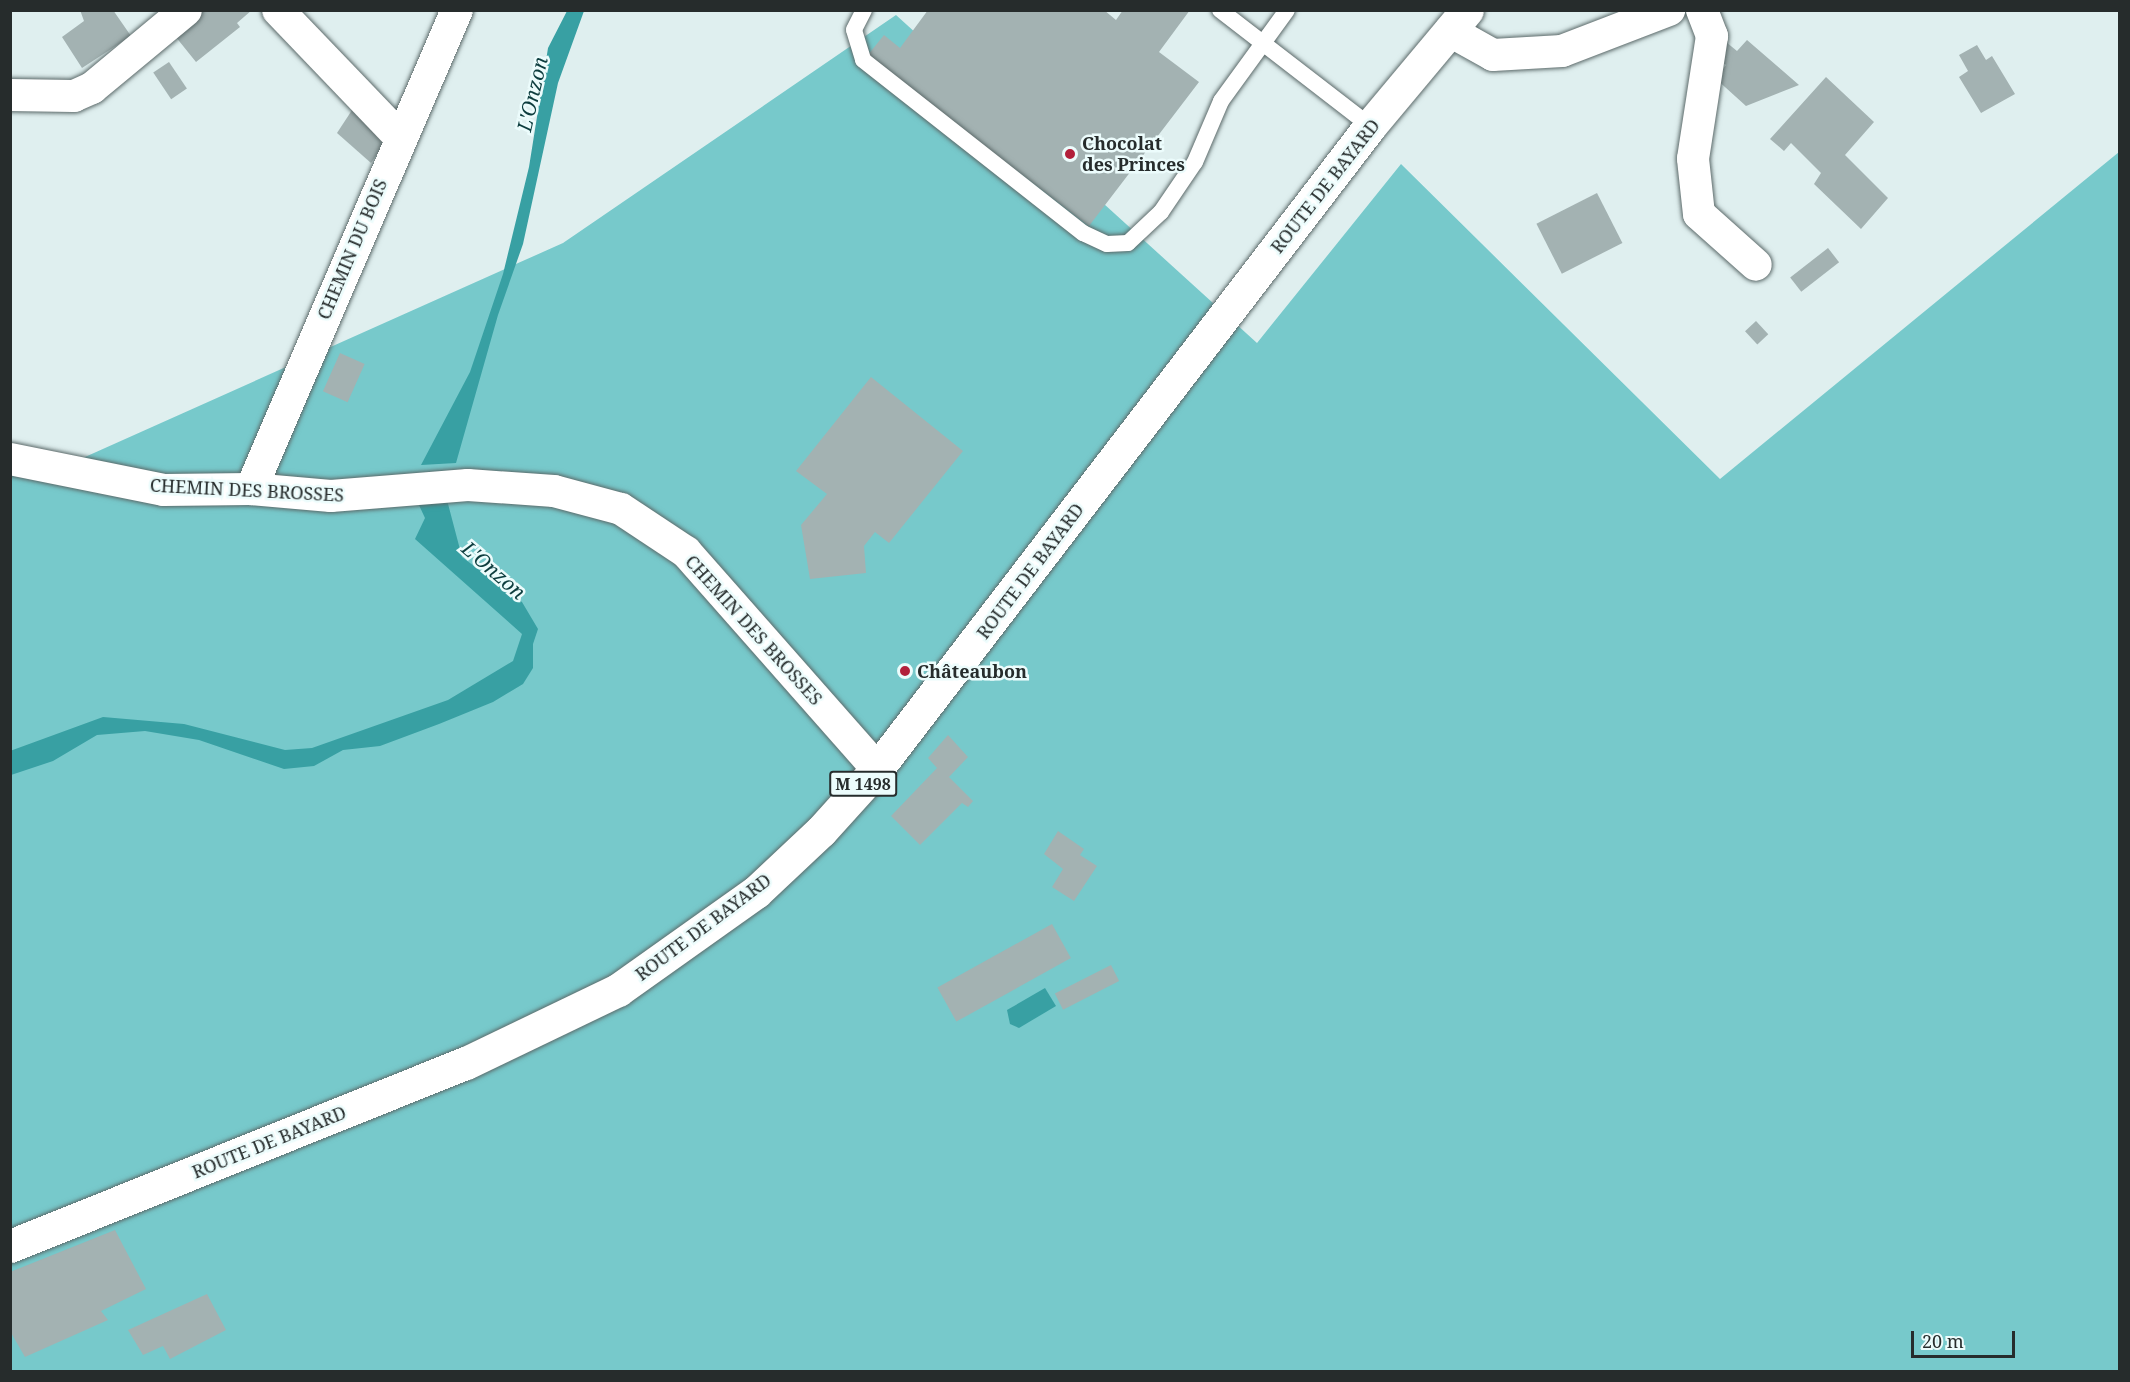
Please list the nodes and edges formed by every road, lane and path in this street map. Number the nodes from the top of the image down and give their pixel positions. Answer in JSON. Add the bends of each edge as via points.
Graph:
{"nodes":[{"id":1,"x":186,"y":10,"type":"edge"},
{"id":2,"x":278,"y":10,"type":"edge"},
{"id":3,"x":457,"y":10,"type":"edge"},
{"id":4,"x":864,"y":10,"type":"edge"},
{"id":5,"x":1220,"y":10,"type":"edge"},
{"id":6,"x":1287,"y":10,"type":"edge"},
{"id":7,"x":1669,"y":10,"type":"edge"},
{"id":8,"x":1702,"y":10,"type":"edge"},
{"id":9,"x":1458,"y":21,"type":"edge"},
{"id":10,"x":1266,"y":45,"type":"junction"},
{"id":11,"x":10,"y":95,"type":"edge"},
{"id":12,"x":1370,"y":126,"type":"junction"},
{"id":13,"x":400,"y":137,"type":"junction"},
{"id":14,"x":1756,"y":265,"type":"dead end"},
{"id":15,"x":10,"y":459,"type":"edge"},
{"id":16,"x":251,"y":489,"type":"junction"},
{"id":17,"x":877,"y":769,"type":"junction"},
{"id":18,"x":10,"y":1246,"type":"edge"}],
"edges":[{"from":1,"to":11,"type":"street","via":[[92,88],[74,96]]},
{"from":2,"to":13,"type":"street"},
{"from":3,"to":13,"type":"street","name":"CHEMIN DU BOIS"},
{"from":4,"to":10,"type":"lane","via":[[854,30],[863,60],[1083,233],[1107,244],[1128,243],[1161,212],[1195,162],[1221,101]]},
{"from":5,"to":10,"type":"lane"},
{"from":6,"to":10,"type":"lane"},
{"from":7,"to":9,"type":"street","via":[[1562,51],[1493,55]]},
{"from":8,"to":14,"type":"street","via":[[1712,36],[1693,159],[1699,214]]},
{"from":9,"to":12,"type":"main road","name":"ROUTE DE BAYARD","number":"M 1498"},
{"from":10,"to":12,"type":"lane"},
{"from":12,"to":17,"type":"main road","name":"ROUTE DE BAYARD","number":"M 1498"},
{"from":13,"to":16,"type":"street","name":"CHEMIN DU BOIS"},
{"from":15,"to":16,"type":"street","name":"CHEMIN DES BROSSES","via":[[164,490]]},
{"from":16,"to":17,"type":"street","name":"CHEMIN DES BROSSES","via":[[331,496],[468,485],[554,491],[621,509],[687,552]]},
{"from":17,"to":18,"type":"main road","name":"ROUTE DE BAYARD","number":"M 1498","via":[[821,831],[756,892],[618,990],[466,1063]]}]}
